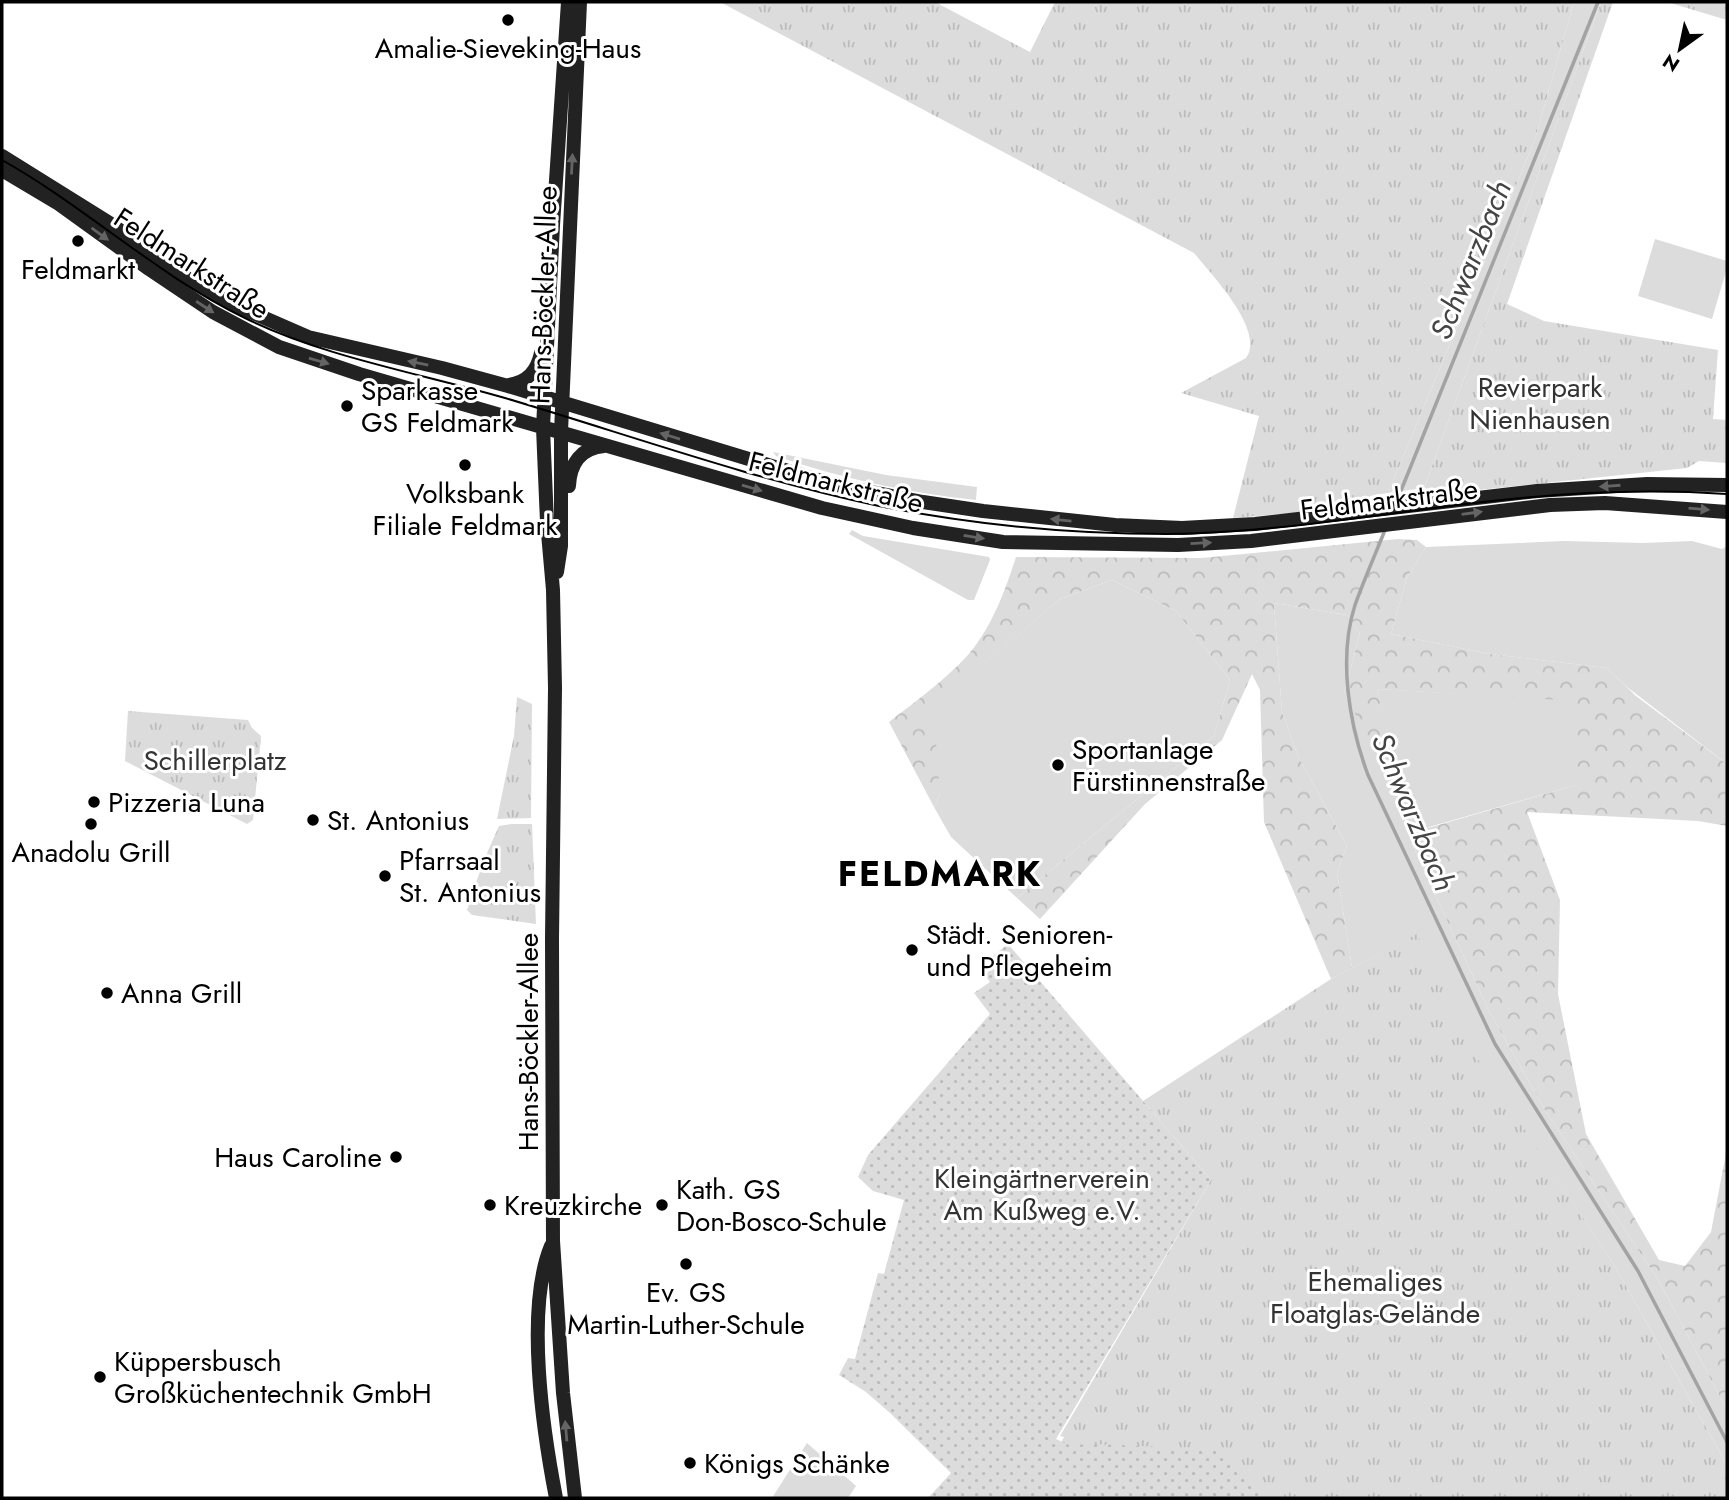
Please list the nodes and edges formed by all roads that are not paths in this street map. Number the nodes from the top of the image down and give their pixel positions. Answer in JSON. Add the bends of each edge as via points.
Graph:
{"nodes":[{"id":1,"x":568,"y":2,"type":"edge"},
{"id":2,"x":580,"y":2,"type":"edge"},
{"id":3,"x":2,"y":156,"type":"edge"},
{"id":4,"x":2,"y":170,"type":"edge"},
{"id":5,"x":548,"y":348,"type":"junction"},
{"id":6,"x":508,"y":386,"type":"junction"},
{"id":7,"x":546,"y":397,"type":"junction"},
{"id":8,"x":563,"y":404,"type":"junction"},
{"id":9,"x":544,"y":428,"type":"junction"},
{"id":10,"x":561,"y":432,"type":"junction"},
{"id":11,"x":609,"y":446,"type":"junction"},
{"id":12,"x":1727,"y":485,"type":"edge"},
{"id":13,"x":562,"y":506,"type":"junction"},
{"id":14,"x":1727,"y":512,"type":"edge"},
{"id":15,"x":553,"y":590,"type":"junction"},
{"id":16,"x":553,"y":1241,"type":"junction"},
{"id":17,"x":539,"y":1309,"type":"junction"},
{"id":18,"x":557,"y":1309,"type":"junction"},
{"id":19,"x":556,"y":1498,"type":"edge"},
{"id":20,"x":575,"y":1498,"type":"edge"}],
"edges":[{"from":1,"to":5,"type":"main road","name":"Hans-Böckler-Allee"},
{"from":8,"to":2,"type":"main road","name":"Hans-Böckler-Allee","one_way":true},
{"from":6,"to":3,"type":"main road","name":"Feldmarkstraße","one_way":true,"via":[[337,345],[279,326],[198,284]]},
{"from":4,"to":9,"type":"main road","name":"Feldmarkstraße","one_way":true,"via":[[59,204],[213,312],[279,347]]},
{"from":5,"to":6,"type":"main road","via":[[531,375]]},
{"from":5,"to":7,"type":"main road","name":"Hans-Böckler-Allee"},
{"from":6,"to":7,"type":"main road","name":"Feldmarkstraße"},
{"from":7,"to":8,"type":"main road","name":"Feldmarkstraße"},
{"from":7,"to":9,"type":"main road","name":"Hans-Böckler-Allee"},
{"from":8,"to":10,"type":"main road","name":"Hans-Böckler-Allee"},
{"from":12,"to":8,"type":"main road","name":"Feldmarkstraße","one_way":true,"via":[[1647,484],[1537,491],[1255,524],[1115,526],[923,502],[831,484]]},
{"from":9,"to":10,"type":"main road","name":"Feldmarkstraße"},
{"from":9,"to":15,"type":"main road","name":"Hans-Böckler-Allee"},
{"from":10,"to":11,"type":"main road","name":"Feldmarkstraße"},
{"from":10,"to":13,"type":"main road","name":"Hans-Böckler-Allee"},
{"from":11,"to":13,"type":"main road","via":[[591,447],[580,455],[573,464],[568,500]]},
{"from":11,"to":14,"type":"main road","name":"Feldmarkstraße","one_way":true,"via":[[822,508],[1003,541],[1178,545],[1251,541],[1578,503]]},
{"from":13,"to":15,"type":"main road","name":"Hans-Böckler-Allee"},
{"from":15,"to":16,"type":"main road","name":"Hans-Böckler-Allee"},
{"from":16,"to":17,"type":"main road","name":"Hans-Böckler-Allee","via":[[543,1266]]},
{"from":16,"to":18,"type":"main road","name":"Hans-Böckler-Allee"},
{"from":17,"to":18,"type":"main road"},
{"from":17,"to":19,"type":"main road","name":"Hans-Böckler-Allee","via":[[543,1404]]},
{"from":20,"to":18,"type":"main road","name":"Hans-Böckler-Allee","one_way":true}]}
